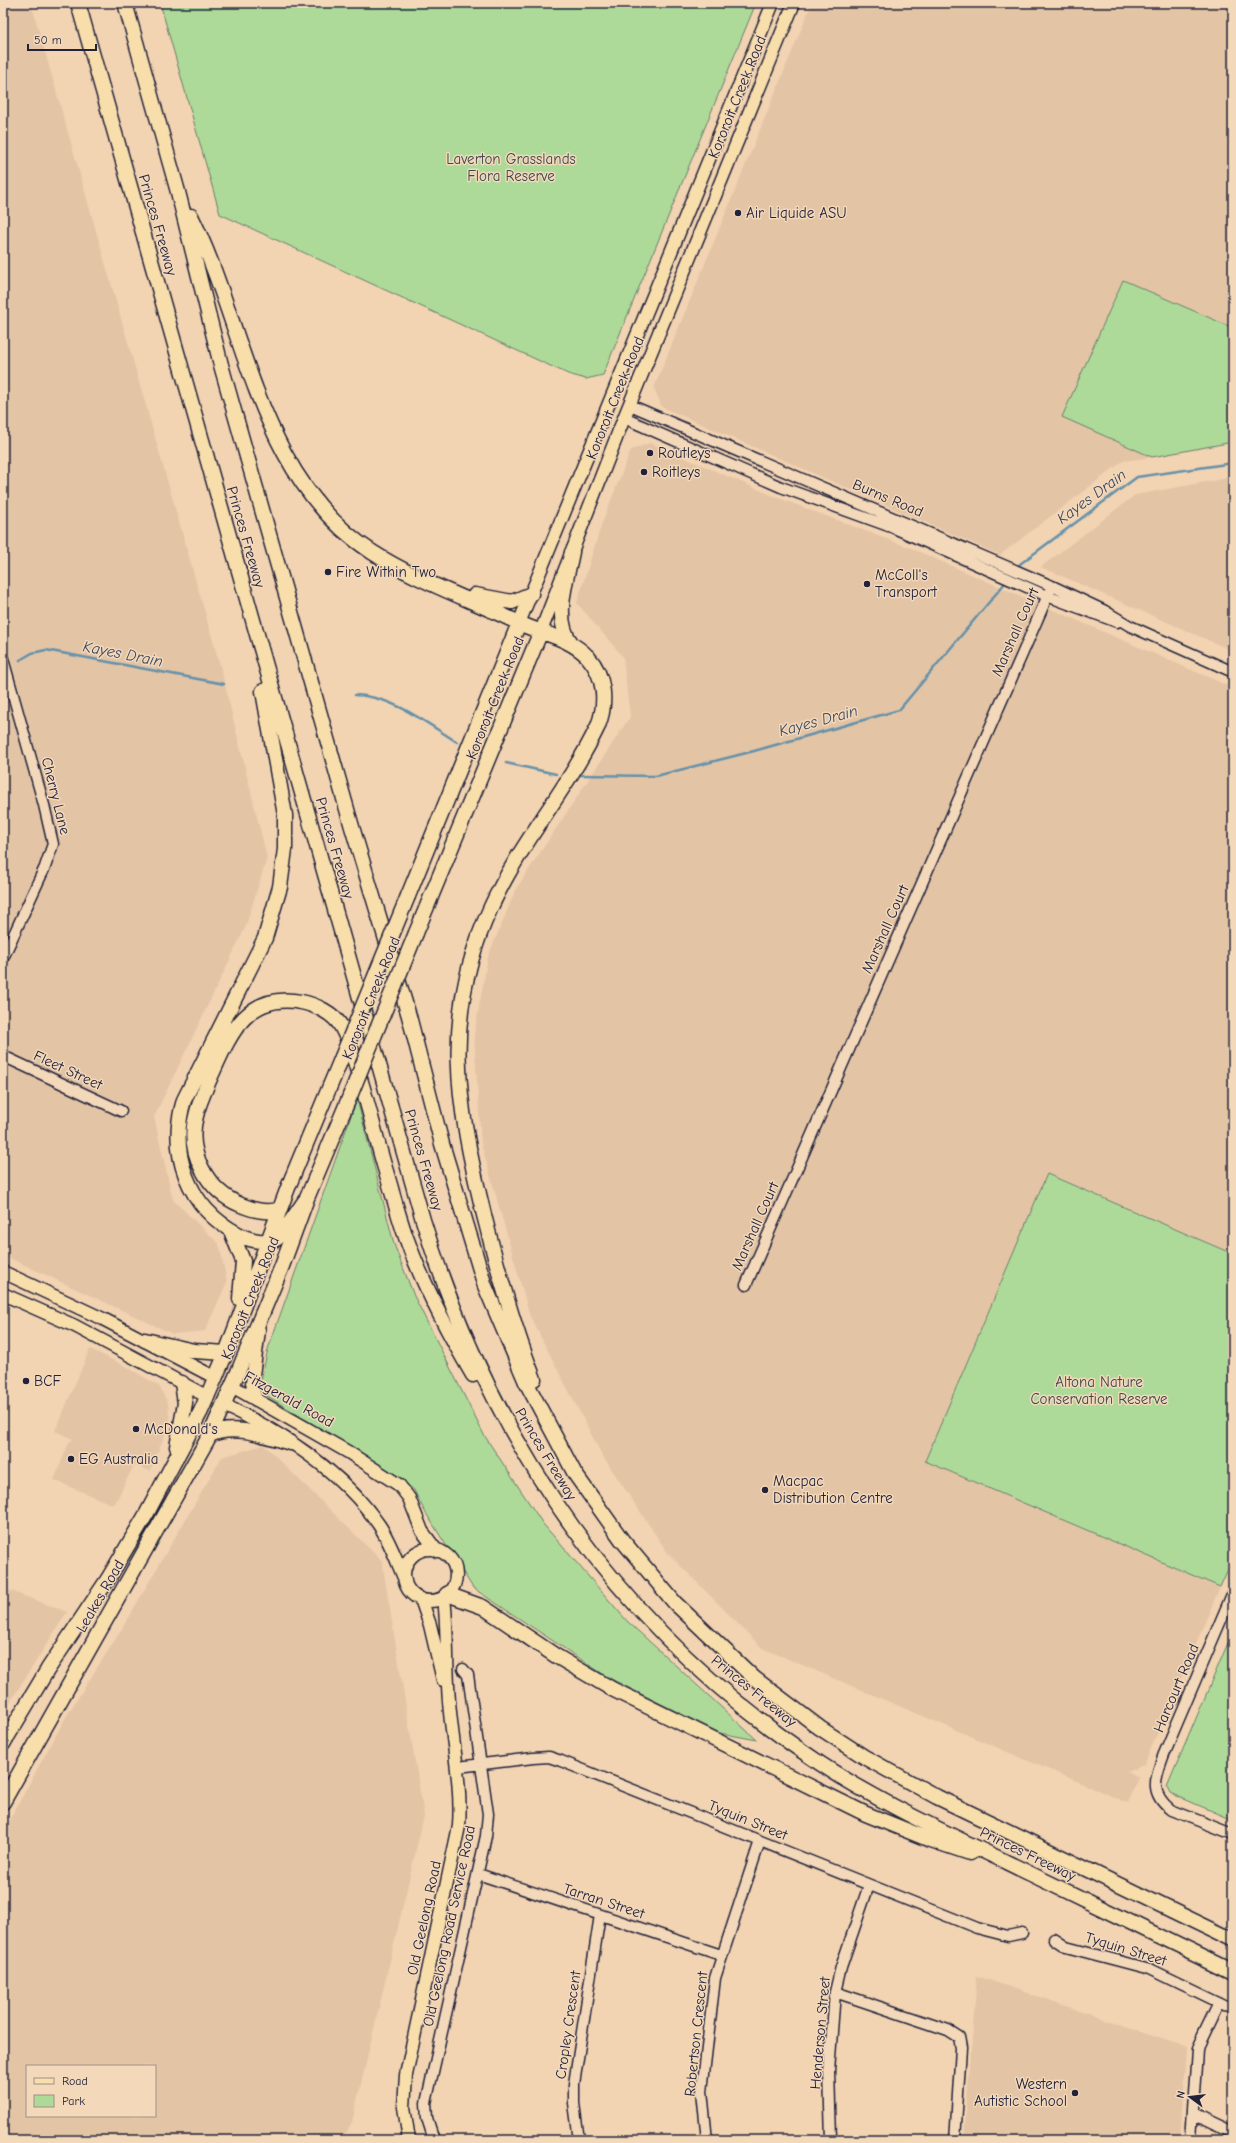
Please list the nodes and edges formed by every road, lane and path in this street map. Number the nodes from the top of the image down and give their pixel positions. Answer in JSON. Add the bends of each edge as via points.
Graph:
{"nodes":[{"id":1,"x":78,"y":3,"type":"edge"},
{"id":2,"x":125,"y":3,"type":"edge"},
{"id":3,"x":773,"y":3,"type":"edge"},
{"id":4,"x":794,"y":3,"type":"edge"},
{"id":5,"x":726,"y":117,"type":"junction"},
{"id":6,"x":744,"y":125,"type":"junction"},
{"id":7,"x":178,"y":192,"type":"junction"},
{"id":8,"x":176,"y":354,"type":"junction"},
{"id":9,"x":609,"y":404,"type":"junction"},
{"id":10,"x":630,"y":405,"type":"junction"},
{"id":11,"x":624,"y":418,"type":"junction"},
{"id":12,"x":692,"y":432,"type":"junction"},
{"id":13,"x":681,"y":443,"type":"junction"},
{"id":14,"x":865,"y":505,"type":"junction"},
{"id":15,"x":860,"y":515,"type":"junction"},
{"id":16,"x":572,"y":552,"type":"junction"},
{"id":17,"x":1052,"y":586,"type":"junction"},
{"id":18,"x":447,"y":590,"type":"junction"},
{"id":19,"x":531,"y":594,"type":"junction"},
{"id":20,"x":1047,"y":596,"type":"junction"},
{"id":21,"x":520,"y":623,"type":"junction"},
{"id":22,"x":1130,"y":626,"type":"junction"},
{"id":23,"x":541,"y":631,"type":"junction"},
{"id":24,"x":572,"y":644,"type":"junction"},
{"id":25,"x":3,"y":659,"type":"edge"},
{"id":26,"x":1233,"y":672,"type":"edge"},
{"id":27,"x":3,"y":958,"type":"edge"},
{"id":28,"x":3,"y":1056,"type":"edge"},
{"id":29,"x":121,"y":1111,"type":"dead end"},
{"id":30,"x":307,"y":1198,"type":"junction"},
{"id":31,"x":280,"y":1209,"type":"junction"},
{"id":32,"x":231,"y":1231,"type":"junction"},
{"id":33,"x":268,"y":1241,"type":"junction"},
{"id":34,"x":3,"y":1272,"type":"edge"},
{"id":35,"x":746,"y":1285,"type":"dead end"},
{"id":36,"x":3,"y":1294,"type":"edge"},
{"id":37,"x":238,"y":1317,"type":"junction"},
{"id":38,"x":260,"y":1319,"type":"junction"},
{"id":39,"x":145,"y":1340,"type":"junction"},
{"id":40,"x":226,"y":1353,"type":"junction"},
{"id":41,"x":216,"y":1378,"type":"junction"},
{"id":42,"x":182,"y":1383,"type":"junction"},
{"id":43,"x":232,"y":1386,"type":"junction"},
{"id":44,"x":208,"y":1397,"type":"junction"},
{"id":45,"x":256,"y":1400,"type":"junction"},
{"id":46,"x":224,"y":1405,"type":"junction"},
{"id":47,"x":210,"y":1435,"type":"junction"},
{"id":48,"x":290,"y":1443,"type":"junction"},
{"id":49,"x":564,"y":1454,"type":"junction"},
{"id":50,"x":175,"y":1462,"type":"junction"},
{"id":51,"x":566,"y":1519,"type":"junction"},
{"id":52,"x":437,"y":1551,"type":"junction"},
{"id":53,"x":405,"y":1580,"type":"junction"},
{"id":54,"x":1233,"y":1592,"type":"edge"},
{"id":55,"x":446,"y":1595,"type":"junction"},
{"id":56,"x":421,"y":1599,"type":"junction"},
{"id":57,"x":464,"y":1669,"type":"dead end"},
{"id":58,"x":449,"y":1702,"type":"junction"},
{"id":59,"x":3,"y":1744,"type":"edge"},
{"id":60,"x":480,"y":1764,"type":"junction"},
{"id":61,"x":458,"y":1767,"type":"junction"},
{"id":62,"x":3,"y":1802,"type":"edge"},
{"id":63,"x":1233,"y":1834,"type":"edge"},
{"id":64,"x":760,"y":1841,"type":"junction"},
{"id":65,"x":1029,"y":1873,"type":"junction"},
{"id":66,"x":478,"y":1874,"type":"junction"},
{"id":67,"x":869,"y":1885,"type":"junction"},
{"id":68,"x":600,"y":1915,"type":"junction"},
{"id":69,"x":1022,"y":1933,"type":"dead end"},
{"id":70,"x":1054,"y":1939,"type":"dead end"},
{"id":71,"x":1233,"y":1940,"type":"edge"},
{"id":72,"x":721,"y":1955,"type":"junction"},
{"id":73,"x":1233,"y":1972,"type":"edge"},
{"id":74,"x":835,"y":1992,"type":"junction"},
{"id":75,"x":1219,"y":2002,"type":"junction"},
{"id":76,"x":1233,"y":2009,"type":"edge"},
{"id":77,"x":1193,"y":2114,"type":"junction"},
{"id":78,"x":1233,"y":2133,"type":"edge"},
{"id":79,"x":408,"y":2140,"type":"edge"},
{"id":80,"x":434,"y":2140,"type":"edge"},
{"id":81,"x":579,"y":2140,"type":"edge"},
{"id":82,"x":707,"y":2140,"type":"edge"},
{"id":83,"x":831,"y":2140,"type":"edge"},
{"id":84,"x":955,"y":2140,"type":"edge"},
{"id":85,"x":1191,"y":2140,"type":"edge"}],
"edges":[{"from":1,"to":8,"type":"highway","name":"Princes Freeway"},
{"from":2,"to":7,"type":"highway","name":"Princes Freeway"},
{"from":3,"to":5,"type":"main road","name":"Kororoit Creek Road"},
{"from":4,"to":6,"type":"main road","name":"Kororoit Creek Road"},
{"from":5,"to":6,"type":"main road"},
{"from":5,"to":9,"type":"main road","name":"Kororoit Creek Road"},
{"from":6,"to":10,"type":"main road","name":"Kororoit Creek Road"},
{"from":7,"to":18,"type":"highway","via":[[205,248],[261,402],[274,432],[304,486],[337,523],[371,552]]},
{"from":7,"to":49,"type":"highway","name":"Princes Freeway","via":[[221,366],[352,827],[409,1016],[442,1144],[483,1279],[514,1358]]},
{"from":8,"to":32,"type":"highway","via":[[267,706],[285,815],[283,867],[270,925],[190,1087],[178,1124],[179,1154],[188,1184],[207,1211]]},
{"from":8,"to":51,"type":"highway","name":"Princes Freeway","via":[[434,1255],[464,1337],[484,1380],[510,1429]]},
{"from":9,"to":10,"type":"main road"},
{"from":9,"to":11,"type":"main road"},
{"from":9,"to":19,"type":"main road","name":"Kororoit Creek Road"},
{"from":10,"to":11,"type":"main road","name":"Kororoit Creek Road"},
{"from":10,"to":12,"type":"street","name":"Burns Road"},
{"from":11,"to":13,"type":"street","name":"Burns Road"},
{"from":11,"to":16,"type":"main road","name":"Kororoit Creek Road"},
{"from":12,"to":13,"type":"street"},
{"from":12,"to":14,"type":"street","name":"Burns Road"},
{"from":13,"to":15,"type":"street","name":"Burns Road","via":[[781,486]]},
{"from":14,"to":15,"type":"street"},
{"from":14,"to":17,"type":"street","name":"Burns Road"},
{"from":15,"to":20,"type":"street","name":"Burns Road"},
{"from":16,"to":23,"type":"main road","name":"Kororoit Creek Road"},
{"from":16,"to":24,"type":"highway","via":[[563,609],[565,632]]},
{"from":17,"to":20,"type":"street","name":"Marshall Court"},
{"from":17,"to":22,"type":"street","name":"Burns Road"},
{"from":18,"to":19,"type":"highway","via":[[508,602],[518,601]]},
{"from":18,"to":21,"type":"highway"},
{"from":19,"to":21,"type":"main road","name":"Kororoit Creek Road"},
{"from":20,"to":22,"type":"street","name":"Burns Road"},
{"from":20,"to":35,"type":"street","name":"Marshall Court"},
{"from":21,"to":23,"type":"highway"},
{"from":21,"to":31,"type":"highway","name":"Kororoit Creek Road","bridge":true},
{"from":22,"to":26,"type":"street","name":"Burns Road"},
{"from":23,"to":24,"type":"highway"},
{"from":23,"to":30,"type":"highway","name":"Kororoit Creek Road","bridge":true},
{"from":24,"to":49,"type":"highway","via":[[589,658],[600,679],[604,692],[602,715],[592,739],[491,907],[470,964],[461,1008],[458,1047],[459,1090],[464,1127],[502,1288],[522,1349]]},
{"from":25,"to":27,"type":"street","name":"Cherry Lane","via":[[53,844]]},
{"from":28,"to":29,"type":"street","name":"Fleet Street"},
{"from":30,"to":33,"type":"highway","via":[[283,1232],[274,1240]]},
{"from":30,"to":38,"type":"highway","name":"Kororoit Creek Road"},
{"from":31,"to":33,"type":"highway","name":"Kororoit Creek Road"},
{"from":31,"to":51,"type":"highway","via":[[269,1212],[252,1209],[234,1202],[218,1190],[209,1181],[200,1165],[195,1147],[194,1127],[202,1099],[237,1023],[245,1015],[263,1005],[292,1001],[311,1004],[327,1012],[342,1027],[362,1086],[401,1222],[425,1283],[487,1399],[534,1475]]},
{"from":32,"to":33,"type":"highway","via":[[248,1239]]},
{"from":32,"to":37,"type":"highway","via":[[243,1261]]},
{"from":33,"to":37,"type":"highway","name":"Kororoit Creek Road"},
{"from":34,"to":39,"type":"main road","name":"Fitzgerald Road"},
{"from":36,"to":42,"type":"main road","via":[[75,1326]]},
{"from":37,"to":40,"type":"highway","name":"Kororoit Creek Road"},
{"from":38,"to":43,"type":"highway","name":"Kororoit Creek Road"},
{"from":38,"to":45,"type":"main road","via":[[252,1383]]},
{"from":39,"to":40,"type":"highway","via":[[194,1351]]},
{"from":39,"to":41,"type":"main road","name":"Fitzgerald Road"},
{"from":40,"to":41,"type":"highway","name":"Kororoit Creek Road"},
{"from":41,"to":43,"type":"highway","name":"Fitzgerald Road"},
{"from":41,"to":44,"type":"highway","name":"Kororoit Creek Road"},
{"from":42,"to":44,"type":"main road"},
{"from":42,"to":50,"type":"highway","via":[[185,1403]]},
{"from":43,"to":45,"type":"main road","name":"Fitzgerald Road"},
{"from":43,"to":46,"type":"highway","name":"Kororoit Creek Road"},
{"from":44,"to":46,"type":"highway"},
{"from":44,"to":50,"type":"highway","name":"Leakes Road"},
{"from":45,"to":52,"type":"main road","name":"Fitzgerald Road","via":[[348,1452],[399,1485],[409,1498],[422,1531]]},
{"from":46,"to":47,"type":"highway","name":"Leakes Road"},
{"from":46,"to":48,"type":"main road"},
{"from":47,"to":48,"type":"highway","via":[[220,1430],[232,1430]]},
{"from":47,"to":62,"type":"highway","name":"Leakes Road"},
{"from":48,"to":53,"type":"main road","via":[[320,1464],[357,1497],[379,1525]]},
{"from":49,"to":71,"type":"highway","name":"Princes Freeway","via":[[606,1519],[657,1582],[734,1660],[797,1712],[848,1747],[913,1785]]},
{"from":50,"to":59,"type":"highway","name":"Leakes Road","via":[[108,1579],[48,1669]]},
{"from":51,"to":65,"type":"highway","name":"Princes Freeway","via":[[617,1585],[654,1625],[693,1664],[755,1716],[822,1764],[868,1792]]},
{"from":52,"to":53,"type":"main road","via":[[424,1550],[413,1556],[406,1567]]},
{"from":52,"to":55,"type":"main road","via":[[448,1557],[454,1567],[455,1580]]},
{"from":53,"to":56,"type":"main road","via":[[410,1592]]},
{"from":54,"to":63,"type":"street","name":"Harcourt Road","via":[[1156,1778],[1155,1788],[1158,1797],[1171,1810]]},
{"from":55,"to":56,"type":"main road","via":[[433,1601]]},
{"from":55,"to":58,"type":"main road","name":"Old Geelong Road"},
{"from":55,"to":65,"type":"highway","via":[[483,1607],[556,1656],[612,1689],[832,1798],[928,1839]]},
{"from":56,"to":58,"type":"main road","name":"Old Geelong Road"},
{"from":57,"to":60,"type":"street","name":"Old Geelong Road Service Road","via":[[468,1675]]},
{"from":58,"to":61,"type":"main road","name":"Old Geelong Road"},
{"from":60,"to":61,"type":"street","name":"Tyquin Street"},
{"from":60,"to":64,"type":"street","name":"Tyquin Street","via":[[549,1757]]},
{"from":60,"to":66,"type":"street","name":"Old Geelong Road Service Road","via":[[488,1814]]},
{"from":61,"to":79,"type":"main road","name":"Old Geelong Road","via":[[461,1801],[459,1826],[406,2075],[404,2107]]},
{"from":64,"to":67,"type":"street","name":"Tyquin Street"},
{"from":64,"to":72,"type":"street","name":"Robertson Crescent"},
{"from":65,"to":73,"type":"highway","name":"Princes Freeway"},
{"from":66,"to":68,"type":"street","name":"Tarran Street"},
{"from":66,"to":80,"type":"street","name":"Old Geelong Road Service Road","via":[[426,2102],[427,2118]]},
{"from":67,"to":69,"type":"street","name":"Tyquin Street","via":[[977,1928],[1008,1936]]},
{"from":67,"to":74,"type":"street","name":"Henderson Street","via":[[839,1971]]},
{"from":68,"to":72,"type":"street","name":"Tarran Street"},
{"from":68,"to":81,"type":"street","name":"Cropley Crescent","via":[[574,2084]]},
{"from":70,"to":75,"type":"street","name":"Tyquin Street","via":[[1066,1947],[1150,1969]]},
{"from":72,"to":82,"type":"street","name":"Robertson Crescent","via":[[712,1998],[702,2092]]},
{"from":74,"to":83,"type":"street","name":"Henderson Street","via":[[829,2071]]},
{"from":74,"to":84,"type":"street","via":[[948,2030],[959,2037],[961,2048]]},
{"from":75,"to":76,"type":"street","name":"Tyquin Street"},
{"from":75,"to":77,"type":"street","via":[[1197,2048]]},
{"from":77,"to":78,"type":"street"},
{"from":77,"to":85,"type":"street"}]}
